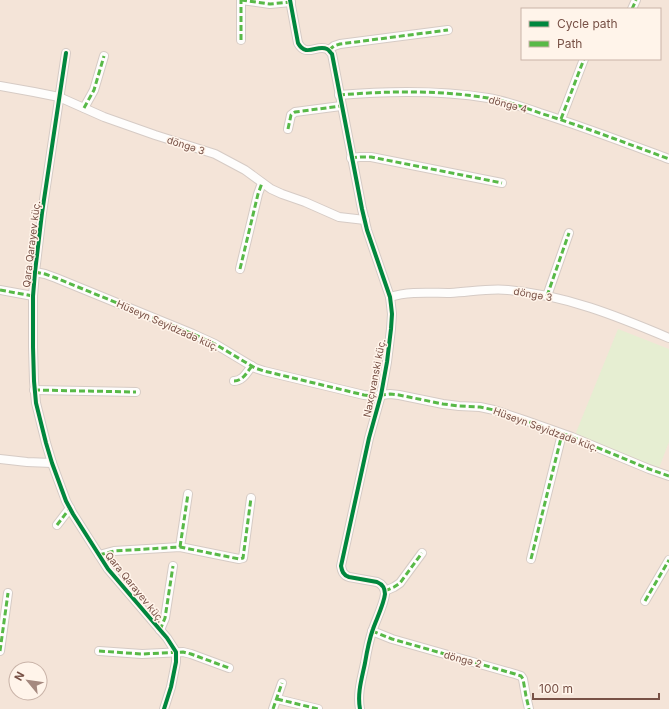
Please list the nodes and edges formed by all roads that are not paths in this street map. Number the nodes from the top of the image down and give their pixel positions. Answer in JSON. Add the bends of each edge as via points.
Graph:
{"nodes":[{"id":1,"x":241,"y":0,"type":"edge"},
{"id":2,"x":290,"y":1,"type":"edge"},
{"id":3,"x":448,"y":30,"type":"dead end"},
{"id":4,"x":241,"y":40,"type":"dead end"},
{"id":5,"x":329,"y":50,"type":"junction"},
{"id":6,"x":66,"y":53,"type":"dead end"},
{"id":7,"x":104,"y":56,"type":"dead end"},
{"id":8,"x":584,"y":60,"type":"edge"},
{"id":9,"x":0,"y":86,"type":"edge"},
{"id":10,"x":339,"y":95,"type":"junction"},
{"id":11,"x":59,"y":97,"type":"junction"},
{"id":12,"x":341,"y":106,"type":"junction"},
{"id":13,"x":84,"y":108,"type":"junction"},
{"id":14,"x":561,"y":120,"type":"junction"},
{"id":15,"x":288,"y":129,"type":"dead end"},
{"id":16,"x":352,"y":158,"type":"junction"},
{"id":17,"x":669,"y":159,"type":"edge"},
{"id":18,"x":262,"y":183,"type":"junction"},
{"id":19,"x":502,"y":183,"type":"dead end"},
{"id":20,"x":365,"y":220,"type":"junction"},
{"id":21,"x":569,"y":234,"type":"dead end"},
{"id":22,"x":240,"y":269,"type":"dead end"},
{"id":23,"x":35,"y":272,"type":"junction"},
{"id":24,"x":0,"y":290,"type":"edge"},
{"id":25,"x":33,"y":296,"type":"junction"},
{"id":26,"x":547,"y":296,"type":"junction"},
{"id":27,"x":390,"y":297,"type":"junction"},
{"id":28,"x":669,"y":338,"type":"edge"},
{"id":29,"x":252,"y":366,"type":"junction"},
{"id":30,"x":234,"y":381,"type":"dead end"},
{"id":31,"x":34,"y":390,"type":"junction"},
{"id":32,"x":136,"y":392,"type":"dead end"},
{"id":33,"x":381,"y":395,"type":"junction"},
{"id":34,"x":562,"y":434,"type":"junction"},
{"id":35,"x":0,"y":459,"type":"edge"},
{"id":36,"x":52,"y":463,"type":"junction"},
{"id":37,"x":669,"y":476,"type":"edge"},
{"id":38,"x":188,"y":494,"type":"dead end"},
{"id":39,"x":251,"y":498,"type":"dead end"},
{"id":40,"x":70,"y":508,"type":"junction"},
{"id":41,"x":57,"y":525,"type":"dead end"},
{"id":42,"x":180,"y":547,"type":"junction"},
{"id":43,"x":422,"y":553,"type":"dead end"},
{"id":44,"x":99,"y":555,"type":"junction"},
{"id":45,"x":531,"y":559,"type":"dead end"},
{"id":46,"x":669,"y":560,"type":"edge"},
{"id":47,"x":173,"y":566,"type":"dead end"},
{"id":48,"x":384,"y":591,"type":"junction"},
{"id":49,"x":8,"y":593,"type":"dead end"},
{"id":50,"x":645,"y":601,"type":"dead end"},
{"id":51,"x":160,"y":630,"type":"junction"},
{"id":52,"x":372,"y":632,"type":"junction"},
{"id":53,"x":0,"y":646,"type":"edge"},
{"id":54,"x":0,"y":651,"type":"edge"},
{"id":55,"x":99,"y":651,"type":"dead end"},
{"id":56,"x":176,"y":652,"type":"junction"},
{"id":57,"x":229,"y":668,"type":"dead end"},
{"id":58,"x":282,"y":683,"type":"dead end"},
{"id":59,"x":277,"y":699,"type":"junction"},
{"id":60,"x":164,"y":709,"type":"edge"},
{"id":61,"x":273,"y":709,"type":"edge"},
{"id":62,"x":318,"y":709,"type":"edge"},
{"id":63,"x":360,"y":709,"type":"edge"},
{"id":64,"x":530,"y":709,"type":"edge"}],
"edges":[{"from":1,"to":2,"type":"street","via":[[270,4]]},
{"from":1,"to":4,"type":"street"},
{"from":2,"to":5,"type":"street","via":[[300,46],[304,50]]},
{"from":3,"to":5,"type":"street","via":[[340,44]]},
{"from":5,"to":10,"type":"street","name":"Naxçıvanski küç.","via":[[334,61]]},
{"from":6,"to":11,"type":"street","name":"Qara Qarayev küç."},
{"from":7,"to":13,"type":"street","via":[[94,90]]},
{"from":8,"to":14,"type":"street"},
{"from":9,"to":11,"type":"street","name":"döngə 3"},
{"from":10,"to":12,"type":"street","name":"Naxçıvanski küç."},
{"from":10,"to":14,"type":"street","name":"döngə 4","via":[[382,92],[448,93],[489,98]]},
{"from":11,"to":13,"type":"street","name":"döngə 3"},
{"from":11,"to":23,"type":"street","name":"Qara Qarayev küç."},
{"from":12,"to":15,"type":"street","via":[[295,112],[291,115]]},
{"from":12,"to":16,"type":"street","name":"Naxçıvanski küç."},
{"from":13,"to":18,"type":"street","name":"döngə 3","via":[[215,154],[245,170]]},
{"from":14,"to":17,"type":"street","name":"döngə 4"},
{"from":16,"to":19,"type":"street","via":[[371,157]]},
{"from":16,"to":20,"type":"street","name":"Naxçıvanski küç."},
{"from":18,"to":20,"type":"street","name":"döngə 3","via":[[332,214]]},
{"from":18,"to":22,"type":"street"},
{"from":20,"to":27,"type":"street","name":"Naxçıvanski küç."},
{"from":21,"to":26,"type":"street"},
{"from":23,"to":25,"type":"street","name":"Qara Qarayev küç."},
{"from":23,"to":29,"type":"street","name":"Hüseyn Seyidzadə küç.","via":[[56,278],[194,334]]},
{"from":24,"to":25,"type":"street"},
{"from":25,"to":31,"type":"street","name":"Qara Qarayev küç."},
{"from":26,"to":27,"type":"street","name":"döngə 3","via":[[506,290],[406,293]]},
{"from":26,"to":28,"type":"street","name":"döngə 3","via":[[588,306]]},
{"from":27,"to":33,"type":"street","name":"Naxçıvanski küç.","via":[[391,329]]},
{"from":29,"to":30,"type":"street","via":[[241,379]]},
{"from":29,"to":33,"type":"street","name":"Hüseyn Seyidzadə küç.","via":[[364,395]]},
{"from":31,"to":32,"type":"street"},
{"from":31,"to":36,"type":"street","name":"Qara Qarayev küç."},
{"from":33,"to":34,"type":"street","name":"Hüseyn Seyidzadə küç.","via":[[399,395],[443,404],[494,410]]},
{"from":33,"to":48,"type":"street","name":"Naxçıvanski küç.","via":[[341,566],[348,578],[377,582]]},
{"from":34,"to":37,"type":"street","name":"Hüseyn Seyidzadə küç."},
{"from":34,"to":45,"type":"street"},
{"from":35,"to":36,"type":"street"},
{"from":36,"to":40,"type":"street","name":"Qara Qarayev küç."},
{"from":38,"to":42,"type":"street"},
{"from":39,"to":42,"type":"street","via":[[243,558]]},
{"from":40,"to":41,"type":"street"},
{"from":40,"to":44,"type":"street","name":"Qara Qarayev küç."},
{"from":42,"to":44,"type":"street","via":[[114,551]]},
{"from":43,"to":48,"type":"street","via":[[400,583]]},
{"from":44,"to":51,"type":"street","name":"Qara Qarayev küç.","via":[[124,589]]},
{"from":46,"to":50,"type":"street"},
{"from":47,"to":51,"type":"street","via":[[165,618]]},
{"from":48,"to":52,"type":"street","via":[[384,600]]},
{"from":49,"to":53,"type":"street"},
{"from":51,"to":56,"type":"street","name":"Qara Qarayev küç."},
{"from":52,"to":63,"type":"street","via":[[360,686]]},
{"from":52,"to":64,"type":"street","name":"döngə 2","via":[[521,676]]},
{"from":53,"to":54,"type":"street"},
{"from":55,"to":56,"type":"street","via":[[142,654]]},
{"from":56,"to":57,"type":"street","via":[[191,654]]},
{"from":56,"to":60,"type":"street","via":[[172,681]]},
{"from":58,"to":59,"type":"street"},
{"from":59,"to":61,"type":"street"},
{"from":59,"to":62,"type":"street"}]}
